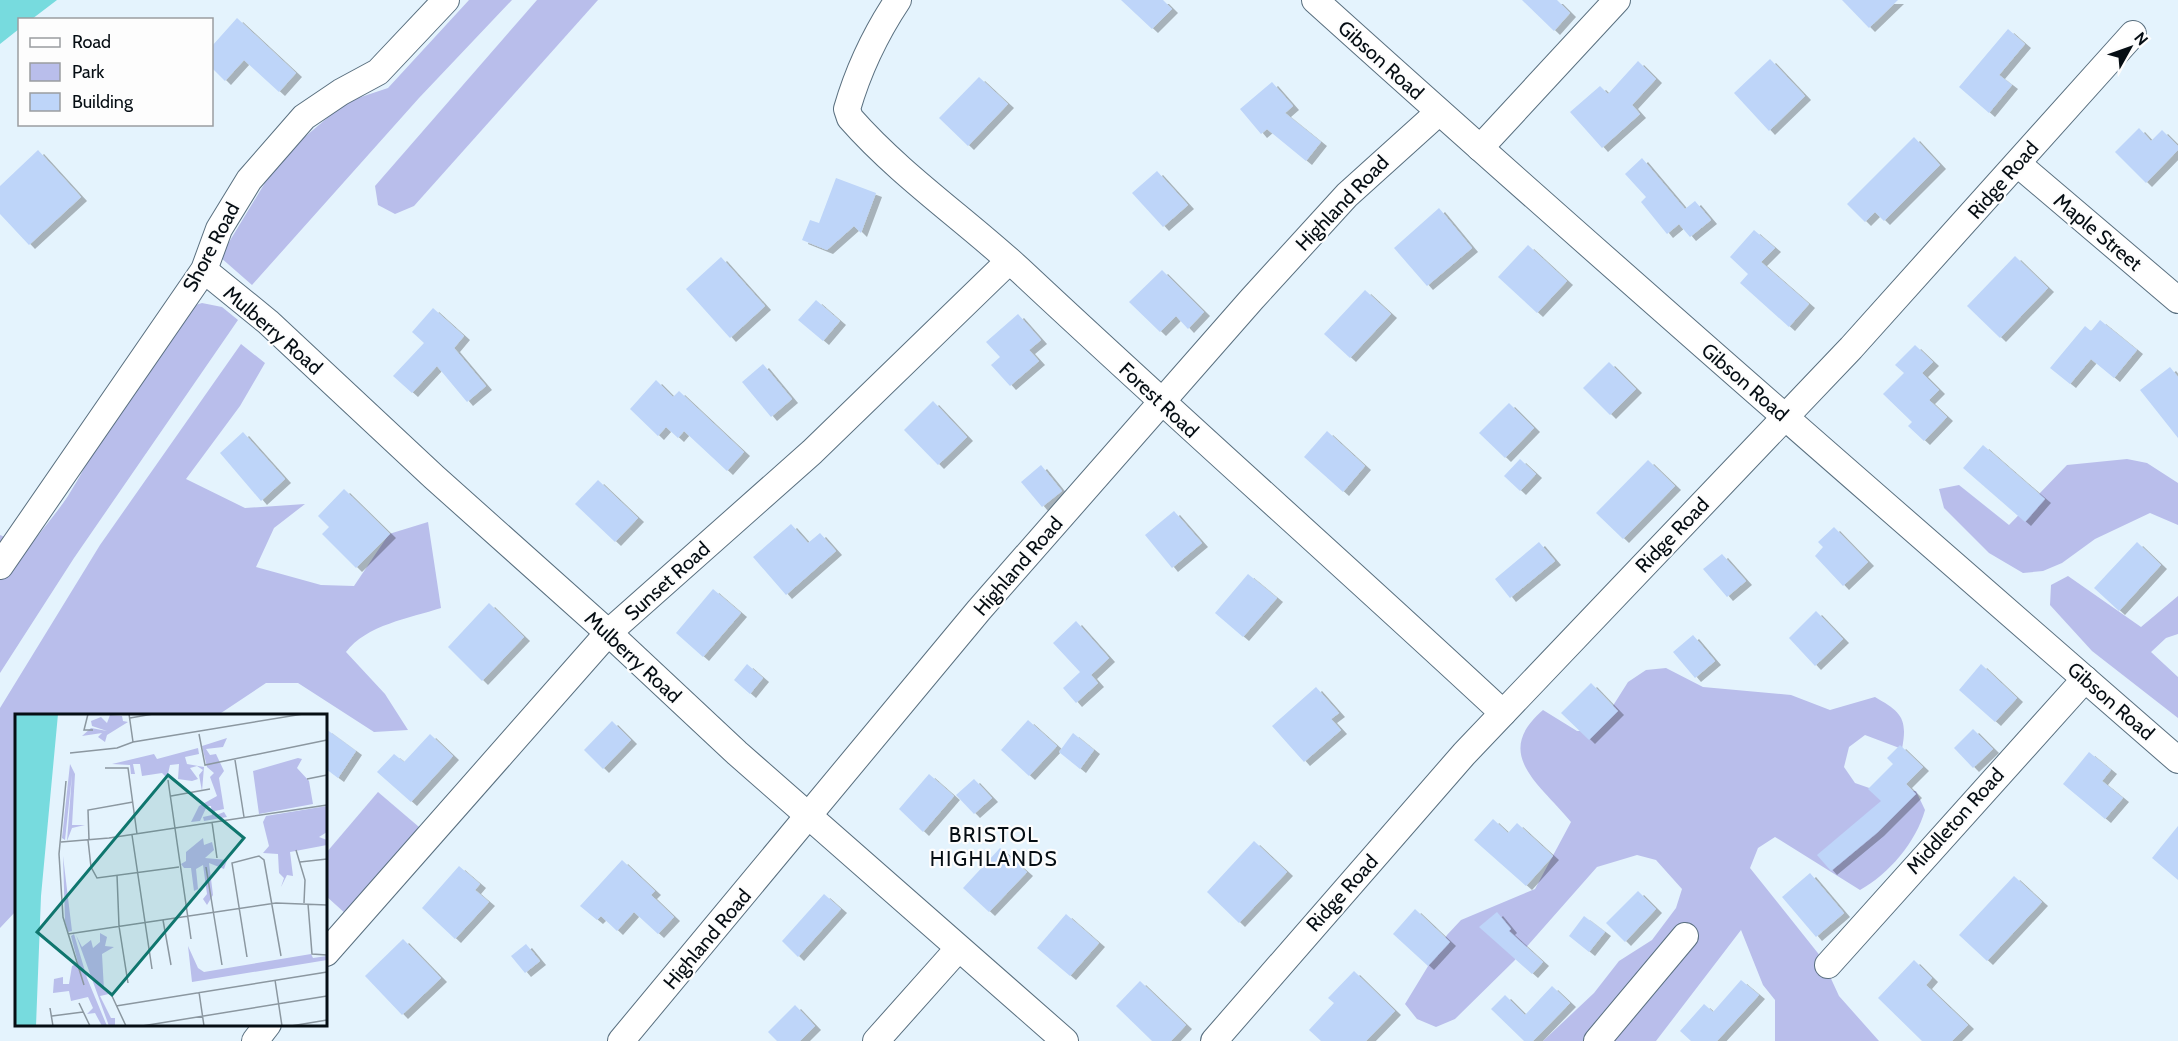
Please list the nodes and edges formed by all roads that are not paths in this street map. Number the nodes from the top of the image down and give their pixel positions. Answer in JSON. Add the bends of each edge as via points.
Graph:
{"nodes":[{"id":1,"x":446,"y":0,"type":"edge"},
{"id":2,"x":898,"y":0,"type":"edge"},
{"id":3,"x":1315,"y":0,"type":"edge"},
{"id":4,"x":1617,"y":0,"type":"edge"},
{"id":5,"x":2133,"y":34,"type":"dead end"},
{"id":6,"x":1439,"y":112,"type":"junction"},
{"id":7,"x":1480,"y":148,"type":"junction"},
{"id":8,"x":2018,"y":164,"type":"junction"},
{"id":9,"x":1010,"y":261,"type":"junction"},
{"id":10,"x":204,"y":270,"type":"junction"},
{"id":11,"x":2178,"y":300,"type":"edge"},
{"id":12,"x":1161,"y":402,"type":"junction"},
{"id":13,"x":1785,"y":417,"type":"junction"},
{"id":14,"x":0,"y":566,"type":"edge"},
{"id":15,"x":608,"y":633,"type":"junction"},
{"id":16,"x":2085,"y":679,"type":"junction"},
{"id":17,"x":1503,"y":713,"type":"junction"},
{"id":18,"x":2178,"y":760,"type":"edge"},
{"id":19,"x":808,"y":817,"type":"junction"},
{"id":20,"x":1685,"y":936,"type":"dead end"},
{"id":21,"x":958,"y":949,"type":"junction"},
{"id":22,"x":327,"y":952,"type":"edge"},
{"id":23,"x":1828,"y":965,"type":"dead end"},
{"id":24,"x":266,"y":1026,"type":"edge"},
{"id":25,"x":255,"y":1041,"type":"edge"},
{"id":26,"x":621,"y":1041,"type":"edge"},
{"id":27,"x":876,"y":1041,"type":"edge"},
{"id":28,"x":1065,"y":1041,"type":"edge"},
{"id":29,"x":1214,"y":1041,"type":"edge"},
{"id":30,"x":1597,"y":1041,"type":"edge"}],
"edges":[{"from":1,"to":10,"type":"street","name":"Shore Road","via":[[378,72],[304,117],[249,180],[219,229]]},
{"from":2,"to":9,"type":"street","name":"Forest Road","via":[[860,74],[847,109],[850,118],[909,175]]},
{"from":3,"to":6,"type":"street","name":"Gibson Road"},
{"from":4,"to":7,"type":"street"},
{"from":5,"to":8,"type":"street","name":"Ridge Road"},
{"from":6,"to":7,"type":"street","name":"Gibson Road"},
{"from":6,"to":12,"type":"street","name":"Highland Road","via":[[1347,195]]},
{"from":7,"to":13,"type":"street","name":"Gibson Road"},
{"from":8,"to":11,"type":"street","name":"Maple Street"},
{"from":8,"to":13,"type":"street","name":"Ridge Road"},
{"from":9,"to":12,"type":"street","name":"Forest Road"},
{"from":9,"to":15,"type":"street","name":"Sunset Road","via":[[812,452]]},
{"from":10,"to":14,"type":"street","name":"Shore Road"},
{"from":10,"to":15,"type":"street","name":"Mulberry Road","via":[[268,322]]},
{"from":12,"to":17,"type":"street","name":"Forest Road"},
{"from":12,"to":19,"type":"street","name":"Highland Road","via":[[979,610]]},
{"from":13,"to":16,"type":"street","name":"Gibson Road"},
{"from":13,"to":17,"type":"street","name":"Ridge Road"},
{"from":15,"to":19,"type":"street","name":"Mulberry Road"},
{"from":15,"to":22,"type":"street","name":"Sunset Road"},
{"from":16,"to":18,"type":"street","name":"Gibson Road"},
{"from":16,"to":23,"type":"street","name":"Middleton Road"},
{"from":17,"to":29,"type":"street","name":"Ridge Road"},
{"from":19,"to":21,"type":"street","name":"Mulberry Road"},
{"from":19,"to":26,"type":"street","name":"Highland Road"},
{"from":20,"to":30,"type":"street"},
{"from":21,"to":27,"type":"street"},
{"from":21,"to":28,"type":"street","name":"Mulberry Road"},
{"from":24,"to":25,"type":"street"}]}
